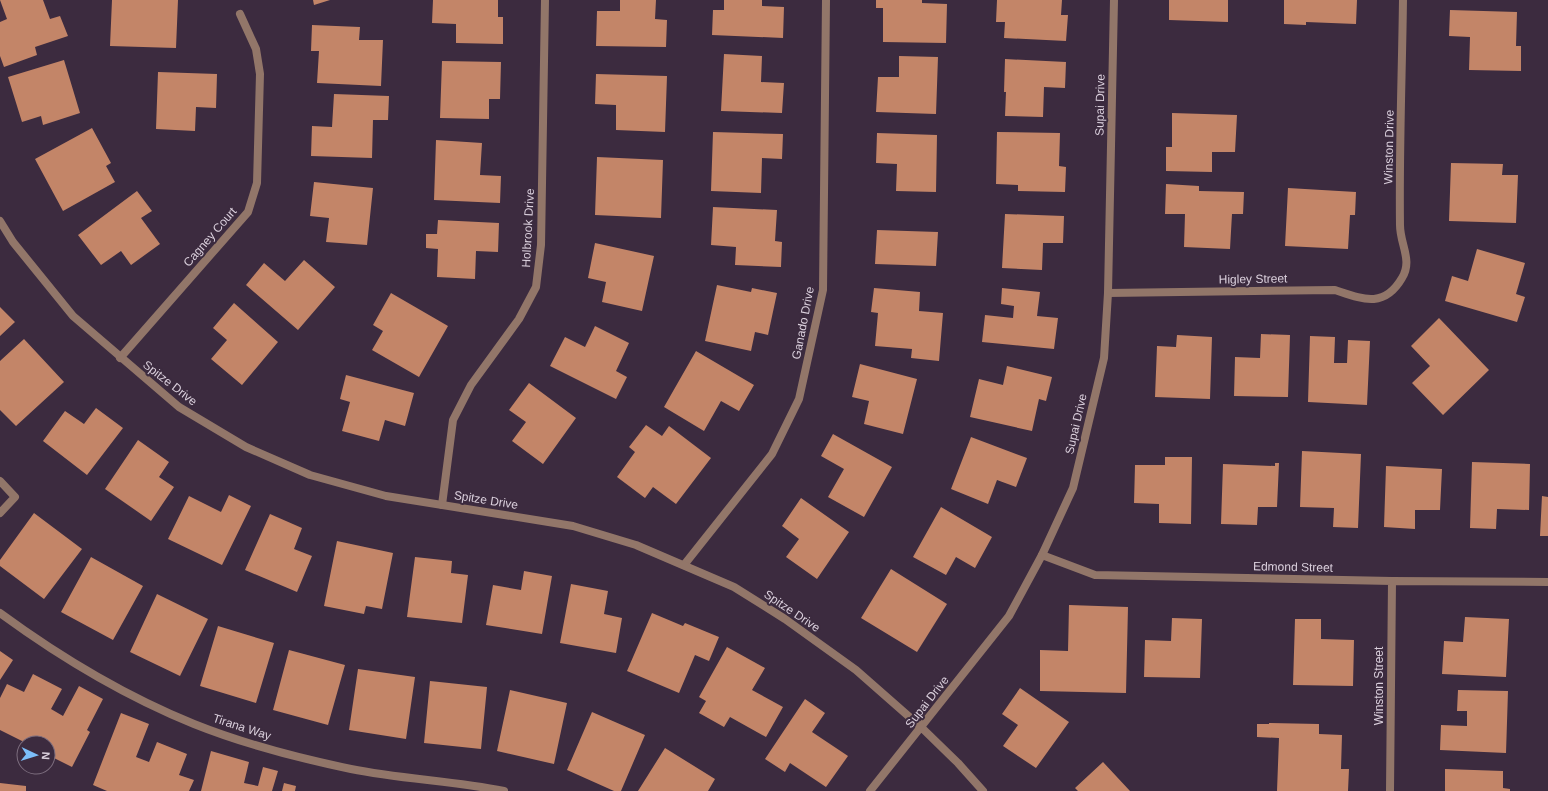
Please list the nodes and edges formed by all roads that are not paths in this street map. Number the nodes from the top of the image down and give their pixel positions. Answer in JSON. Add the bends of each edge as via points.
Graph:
{"nodes":[{"id":1,"x":545,"y":0,"type":"edge"},
{"id":2,"x":826,"y":0,"type":"edge"},
{"id":3,"x":1114,"y":0,"type":"edge"},
{"id":4,"x":1403,"y":0,"type":"edge"},
{"id":5,"x":240,"y":14,"type":"dead end"},
{"id":6,"x":0,"y":221,"type":"edge"},
{"id":7,"x":1393,"y":290,"type":"joint"},
{"id":8,"x":1108,"y":293,"type":"junction"},
{"id":9,"x":120,"y":358,"type":"junction"},
{"id":10,"x":0,"y":481,"type":"edge"},
{"id":11,"x":442,"y":505,"type":"junction"},
{"id":12,"x":0,"y":513,"type":"edge"},
{"id":13,"x":1042,"y":555,"type":"junction"},
{"id":14,"x":684,"y":565,"type":"junction"},
{"id":15,"x":1392,"y":581,"type":"junction"},
{"id":16,"x":1548,"y":582,"type":"edge"},
{"id":17,"x":0,"y":613,"type":"edge"},
{"id":18,"x":922,"y":728,"type":"junction"},
{"id":19,"x":504,"y":791,"type":"edge"},
{"id":20,"x":870,"y":791,"type":"edge"},
{"id":21,"x":983,"y":791,"type":"edge"},
{"id":22,"x":1390,"y":791,"type":"edge"}],
"edges":[{"from":1,"to":11,"type":"street","name":"Holbrook Drive","via":[[541,245],[536,287],[519,319],[471,385],[453,420]]},
{"from":2,"to":14,"type":"street","name":"Ganado Drive","via":[[823,290],[799,399],[772,454]]},
{"from":3,"to":8,"type":"street","name":"Supai Drive"},
{"from":4,"to":7,"type":"street","name":"Winston Drive","via":[[1400,228],[1407,267]]},
{"from":5,"to":9,"type":"street","name":"Cagney Court","via":[[256,49],[260,74],[257,183],[248,212]]},
{"from":6,"to":9,"type":"street","name":"Spitze Drive","via":[[13,242],[73,316]]},
{"from":7,"to":8,"type":"street","name":"Higley Street","via":[[1380,298],[1366,300],[1335,290]]},
{"from":8,"to":13,"type":"street","name":"Supai Drive","via":[[1104,358],[1073,488]]},
{"from":9,"to":11,"type":"street","name":"Spitze Drive","via":[[179,407],[246,447],[310,475],[386,496]]},
{"from":10,"to":12,"type":"street","via":[[14,497]]},
{"from":11,"to":14,"type":"street","name":"Spitze Drive","via":[[573,526],[636,545]]},
{"from":13,"to":15,"type":"street","name":"Edmond Street","via":[[1096,575]]},
{"from":13,"to":18,"type":"street","name":"Supai Drive","via":[[1009,616]]},
{"from":14,"to":18,"type":"street","name":"Spitze Drive","via":[[734,587],[785,620],[856,670]]},
{"from":15,"to":16,"type":"street","name":"Edmond Street"},
{"from":15,"to":22,"type":"street","name":"Winston Street"},
{"from":17,"to":19,"type":"street","name":"Tirana Way","via":[[98,677],[196,724],[266,748],[352,769]]},
{"from":18,"to":20,"type":"street","name":"Supai Drive"},
{"from":18,"to":21,"type":"street","name":"Spitze Drive"}]}
